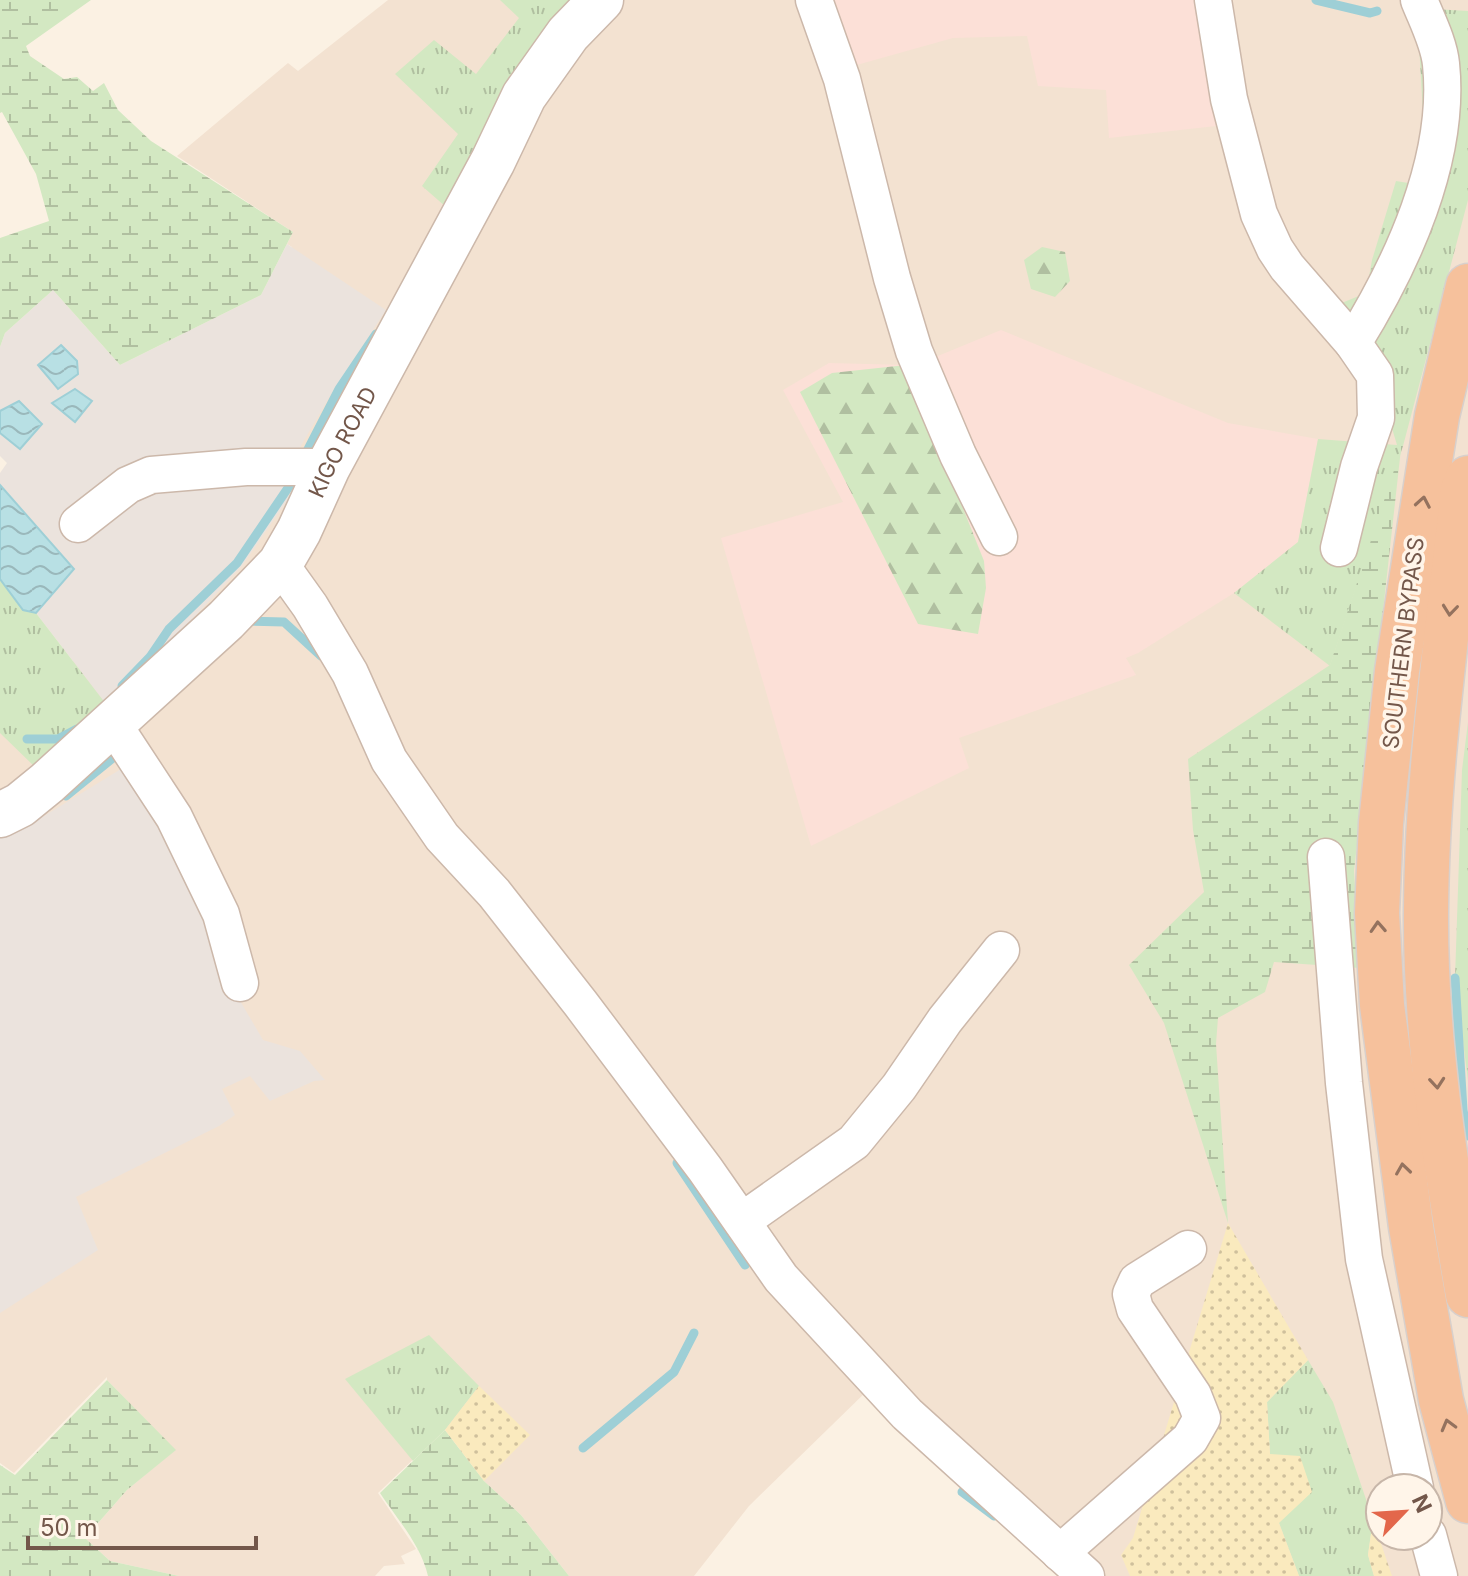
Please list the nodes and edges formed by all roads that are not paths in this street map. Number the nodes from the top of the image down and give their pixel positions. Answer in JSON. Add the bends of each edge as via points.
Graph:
{"nodes":[{"id":1,"x":601,"y":0,"type":"edge"},
{"id":2,"x":814,"y":0,"type":"edge"},
{"id":3,"x":1213,"y":0,"type":"edge"},
{"id":4,"x":1419,"y":0,"type":"edge"},
{"id":5,"x":1468,"y":286,"type":"edge"},
{"id":6,"x":1353,"y":343,"type":"junction"},
{"id":7,"x":328,"y":467,"type":"junction"},
{"id":8,"x":1468,"y":478,"type":"edge"},
{"id":9,"x":78,"y":524,"type":"dead end"},
{"id":10,"x":999,"y":537,"type":"dead end"},
{"id":11,"x":1339,"y":548,"type":"dead end"},
{"id":12,"x":280,"y":564,"type":"junction"},
{"id":13,"x":113,"y":724,"type":"junction"},
{"id":14,"x":0,"y":815,"type":"edge"},
{"id":15,"x":1326,"y":857,"type":"dead end"},
{"id":16,"x":1001,"y":950,"type":"dead end"},
{"id":17,"x":240,"y":983,"type":"dead end"},
{"id":18,"x":742,"y":1221,"type":"junction"},
{"id":19,"x":1188,"y":1249,"type":"dead end"},
{"id":20,"x":1468,"y":1295,"type":"edge"},
{"id":21,"x":1411,"y":1472,"type":"edge"},
{"id":22,"x":1468,"y":1501,"type":"edge"},
{"id":23,"x":1433,"y":1552,"type":"edge"},
{"id":24,"x":1073,"y":1564,"type":"edge"},
{"id":25,"x":1439,"y":1576,"type":"edge"}],
"edges":[{"from":1,"to":7,"type":"street","name":"KIGO ROAD","via":[[568,34],[524,96]]},
{"from":2,"to":10,"type":"street","via":[[842,79],[914,351]]},
{"from":3,"to":6,"type":"street","via":[[1229,99],[1259,214],[1287,267]]},
{"from":4,"to":6,"type":"street","via":[[1441,60],[1441,123],[1434,162],[1380,299]]},
{"from":22,"to":5,"type":"highway","name":"SOUTHERN BYPASS","one_way":true,"via":[[1441,1400],[1411,1227],[1382,1005],[1377,898],[1397,671],[1437,416]]},
{"from":6,"to":11,"type":"street","via":[[1375,375],[1376,418]]},
{"from":7,"to":9,"type":"street","via":[[151,475],[128,485]]},
{"from":7,"to":12,"type":"street","name":"KIGO ROAD"},
{"from":8,"to":20,"type":"highway","name":"SOUTHERN BYPASS","one_way":true,"via":[[1429,828],[1426,911],[1440,1115]]},
{"from":12,"to":13,"type":"street","name":"KIGO ROAD"},
{"from":12,"to":18,"type":"street","via":[[350,673],[389,760],[442,837],[494,893],[581,1004]]},
{"from":13,"to":14,"type":"street","name":"KIGO ROAD","via":[[20,805]]},
{"from":13,"to":17,"type":"street","via":[[174,817],[221,914]]},
{"from":15,"to":21,"type":"street","via":[[1364,1259]]},
{"from":16,"to":18,"type":"street","via":[[854,1142]]},
{"from":18,"to":24,"type":"street","via":[[781,1278],[907,1414]]},
{"from":19,"to":24,"type":"street","via":[[1137,1281],[1131,1294],[1202,1418],[1190,1439]]},
{"from":23,"to":25,"type":"street"}]}
